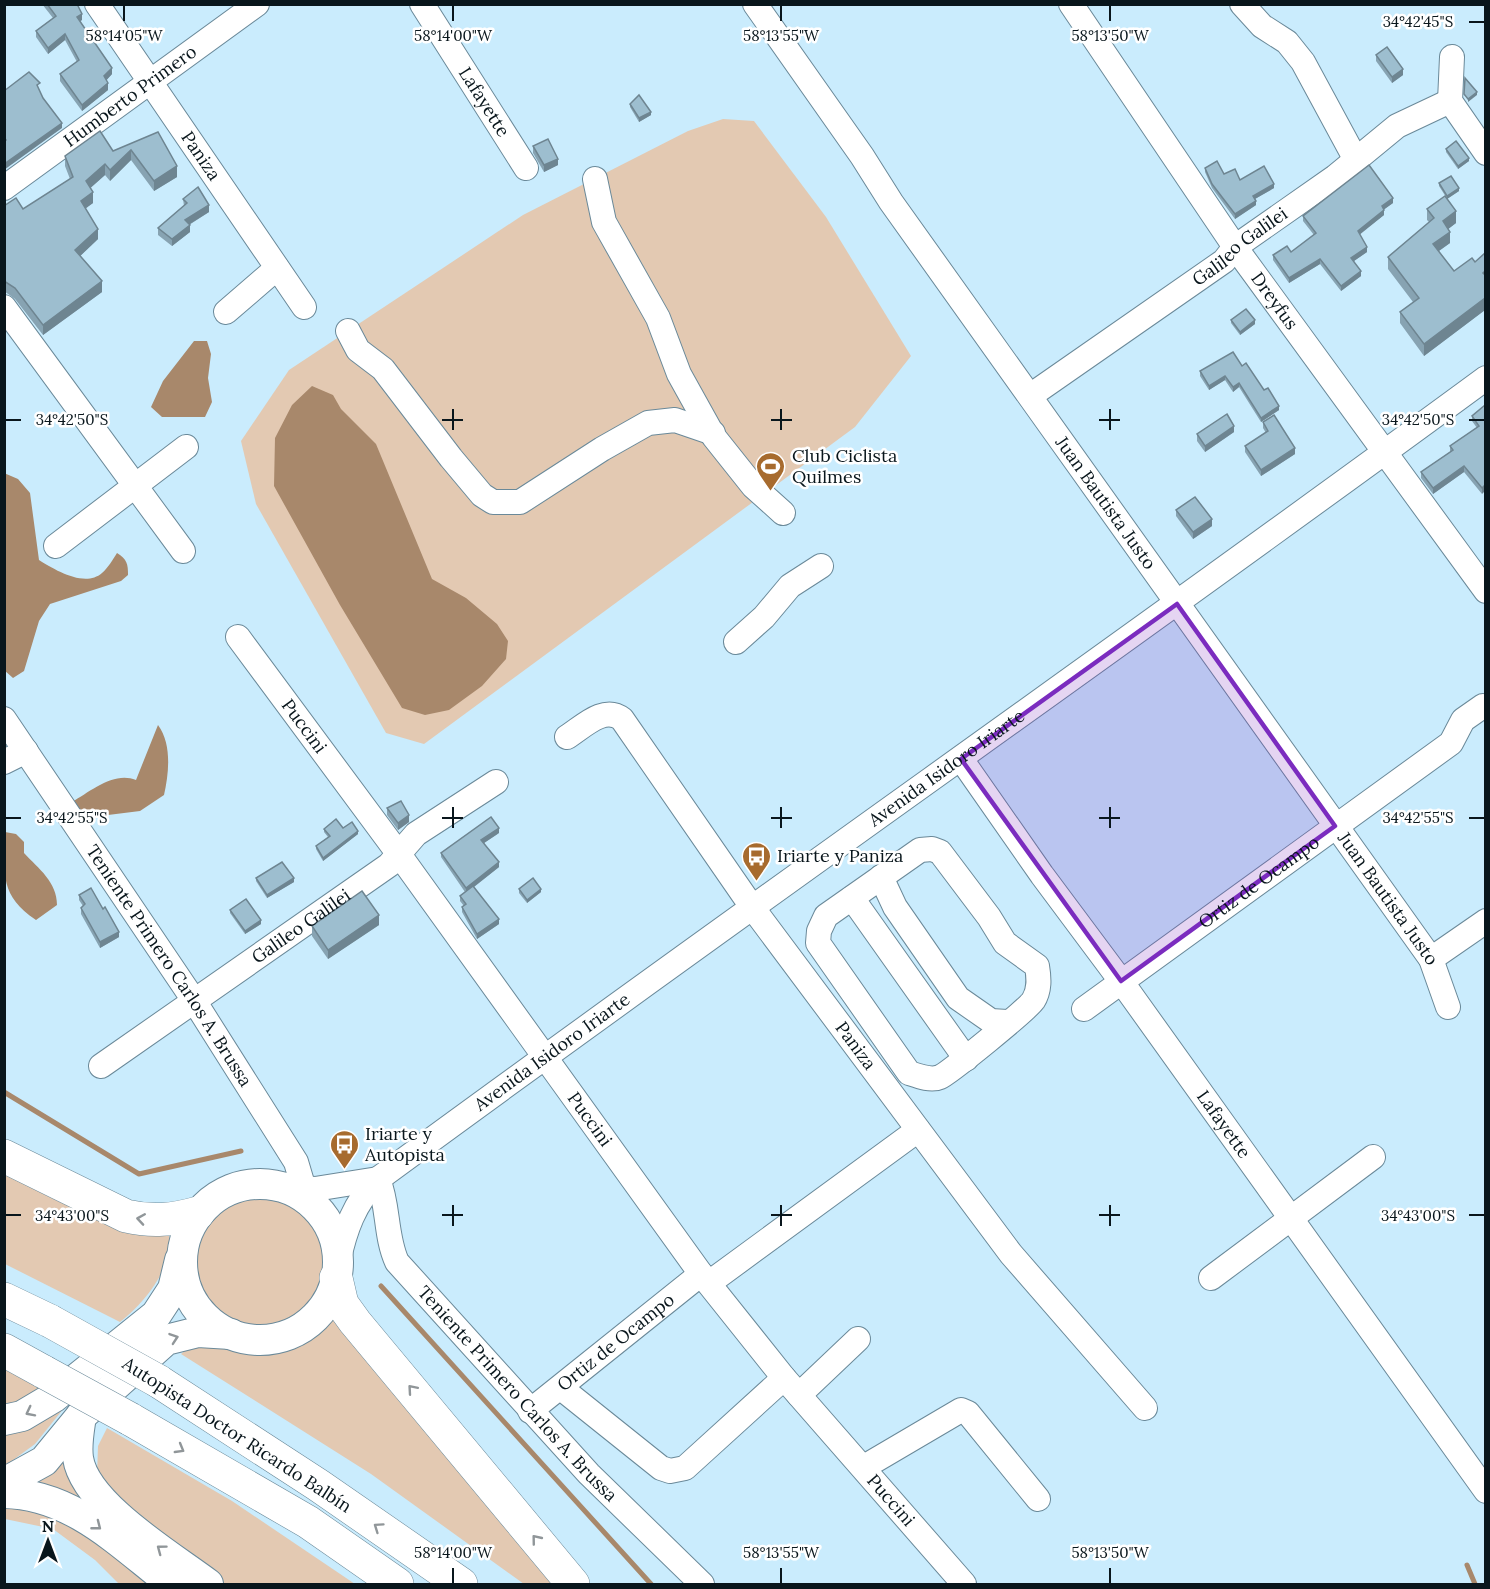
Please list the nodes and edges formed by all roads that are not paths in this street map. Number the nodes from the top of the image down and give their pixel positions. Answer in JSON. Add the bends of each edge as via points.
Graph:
{"nodes":[{"id":1,"x":97,"y":4,"type":"edge"},
{"id":2,"x":257,"y":4,"type":"edge"},
{"id":3,"x":422,"y":4,"type":"edge"},
{"id":4,"x":755,"y":4,"type":"edge"},
{"id":5,"x":1071,"y":4,"type":"edge"},
{"id":6,"x":1242,"y":4,"type":"edge"},
{"id":7,"x":1452,"y":57,"type":"dead end"},
{"id":8,"x":149,"y":82,"type":"junction"},
{"id":9,"x":1450,"y":101,"type":"junction"},
{"id":10,"x":1485,"y":153,"type":"edge"},
{"id":11,"x":1356,"y":160,"type":"junction"},
{"id":12,"x":526,"y":168,"type":"dead end"},
{"id":13,"x":595,"y":179,"type":"dead end"},
{"id":14,"x":4,"y":188,"type":"edge"},
{"id":15,"x":1235,"y":247,"type":"junction"},
{"id":16,"x":277,"y":268,"type":"junction"},
{"id":17,"x":4,"y":308,"type":"edge"},
{"id":18,"x":304,"y":308,"type":"dead end"},
{"id":19,"x":226,"y":312,"type":"dead end"},
{"id":20,"x":348,"y":331,"type":"dead end"},
{"id":21,"x":1485,"y":378,"type":"edge"},
{"id":22,"x":1029,"y":396,"type":"junction"},
{"id":23,"x":712,"y":434,"type":"junction"},
{"id":24,"x":186,"y":447,"type":"dead end"},
{"id":25,"x":1386,"y":452,"type":"junction"},
{"id":26,"x":135,"y":488,"type":"junction"},
{"id":27,"x":783,"y":513,"type":"dead end"},
{"id":28,"x":56,"y":546,"type":"dead end"},
{"id":29,"x":183,"y":551,"type":"dead end"},
{"id":30,"x":821,"y":566,"type":"dead end"},
{"id":31,"x":1485,"y":591,"type":"edge"},
{"id":32,"x":1177,"y":604,"type":"junction"},
{"id":33,"x":238,"y":637,"type":"dead end"},
{"id":34,"x":736,"y":642,"type":"dead end"},
{"id":35,"x":1483,"y":706,"type":"dead end"},
{"id":36,"x":4,"y":719,"type":"edge"},
{"id":37,"x":567,"y":737,"type":"dead end"},
{"id":38,"x":26,"y":751,"type":"junction"},
{"id":39,"x":961,"y":759,"type":"junction"},
{"id":40,"x":4,"y":762,"type":"edge"},
{"id":41,"x":496,"y":782,"type":"dead end"},
{"id":42,"x":1335,"y":826,"type":"junction"},
{"id":43,"x":398,"y":853,"type":"junction"},
{"id":44,"x":881,"y":877,"type":"junction"},
{"id":45,"x":852,"y":898,"type":"junction"},
{"id":46,"x":752,"y":907,"type":"junction"},
{"id":47,"x":1485,"y":921,"type":"edge"},
{"id":48,"x":1431,"y":959,"type":"junction"},
{"id":49,"x":1121,"y":981,"type":"junction"},
{"id":50,"x":193,"y":999,"type":"junction"},
{"id":51,"x":1448,"y":1007,"type":"dead end"},
{"id":52,"x":1084,"y":1009,"type":"dead end"},
{"id":53,"x":1007,"y":1022,"type":"junction"},
{"id":54,"x":545,"y":1056,"type":"junction"},
{"id":55,"x":966,"y":1059,"type":"junction"},
{"id":56,"x":101,"y":1066,"type":"dead end"},
{"id":57,"x":918,"y":1130,"type":"junction"},
{"id":58,"x":4,"y":1156,"type":"edge"},
{"id":59,"x":1373,"y":1157,"type":"dead end"},
{"id":60,"x":378,"y":1179,"type":"junction"},
{"id":61,"x":293,"y":1188,"type":"junction"},
{"id":62,"x":198,"y":1213,"type":"junction"},
{"id":63,"x":1290,"y":1219,"type":"junction"},
{"id":64,"x":182,"y":1254,"type":"junction"},
{"id":65,"x":337,"y":1270,"type":"junction"},
{"id":66,"x":1211,"y":1278,"type":"dead end"},
{"id":67,"x":705,"y":1279,"type":"junction"},
{"id":68,"x":4,"y":1299,"type":"edge"},
{"id":69,"x":231,"y":1334,"type":"junction"},
{"id":70,"x":858,"y":1339,"type":"dead end"},
{"id":71,"x":4,"y":1350,"type":"edge"},
{"id":72,"x":792,"y":1386,"type":"junction"},
{"id":73,"x":561,"y":1388,"type":"junction"},
{"id":74,"x":1145,"y":1408,"type":"dead end"},
{"id":75,"x":530,"y":1411,"type":"junction"},
{"id":76,"x":81,"y":1416,"type":"junction"},
{"id":77,"x":4,"y":1420,"type":"edge"},
{"id":78,"x":864,"y":1467,"type":"junction"},
{"id":79,"x":4,"y":1483,"type":"edge"},
{"id":80,"x":1485,"y":1491,"type":"edge"},
{"id":81,"x":4,"y":1493,"type":"edge"},
{"id":82,"x":1038,"y":1499,"type":"dead end"},
{"id":83,"x":172,"y":1584,"type":"edge"},
{"id":84,"x":208,"y":1584,"type":"edge"},
{"id":85,"x":397,"y":1584,"type":"edge"},
{"id":86,"x":461,"y":1584,"type":"edge"},
{"id":87,"x":573,"y":1584,"type":"edge"},
{"id":88,"x":702,"y":1584,"type":"edge"},
{"id":89,"x":964,"y":1584,"type":"edge"}],
"edges":[{"from":1,"to":8,"type":"street","name":"Paniza"},
{"from":2,"to":8,"type":"street","name":"Humberto Primero"},
{"from":3,"to":12,"type":"street","name":"Lafayette"},
{"from":4,"to":22,"type":"street","name":"Juan Bautista Justo"},
{"from":5,"to":15,"type":"street","name":"Dreyfus"},
{"from":6,"to":11,"type":"street","via":[[1262,26],[1287,42],[1303,62]]},
{"from":7,"to":9,"type":"street"},
{"from":8,"to":14,"type":"street","name":"Humberto Primero"},
{"from":8,"to":16,"type":"street","name":"Paniza"},
{"from":9,"to":10,"type":"street"},
{"from":9,"to":11,"type":"street","name":"Galileo Galilei","via":[[1397,126]]},
{"from":11,"to":15,"type":"street","name":"Galileo Galilei"},
{"from":13,"to":23,"type":"street","via":[[604,222],[658,318],[679,374]]},
{"from":15,"to":22,"type":"street","name":"Galileo Galilei","via":[[1224,261]]},
{"from":15,"to":25,"type":"street","name":"Dreyfus"},
{"from":16,"to":18,"type":"street","name":"Paniza"},
{"from":16,"to":19,"type":"street"},
{"from":17,"to":26,"type":"street"},
{"from":20,"to":23,"type":"street","via":[[358,350],[383,369],[451,458],[482,495],[493,502],[520,502],[648,423],[675,420]]},
{"from":21,"to":25,"type":"street","name":"Avenida Isidoro Iriarte"},
{"from":22,"to":32,"type":"street","name":"Juan Bautista Justo"},
{"from":23,"to":27,"type":"street","via":[[753,486]]},
{"from":24,"to":26,"type":"street"},
{"from":25,"to":31,"type":"street","name":"Dreyfus"},
{"from":25,"to":32,"type":"street","name":"Avenida Isidoro Iriarte"},
{"from":26,"to":28,"type":"street"},
{"from":26,"to":29,"type":"street"},
{"from":30,"to":34,"type":"street","via":[[790,586]]},
{"from":32,"to":39,"type":"street","name":"Avenida Isidoro Iriarte"},
{"from":32,"to":42,"type":"street","name":"Juan Bautista Justo"},
{"from":33,"to":43,"type":"street","name":"Puccini"},
{"from":35,"to":42,"type":"street","name":"Ortiz de Ocampo","via":[[1463,720],[1450,743]]},
{"from":36,"to":38,"type":"street","name":"Teniente Primero Carlos A. Brussa"},
{"from":37,"to":46,"type":"street","name":"Paniza","via":[[600,716],[609,714],[622,719]]},
{"from":38,"to":40,"type":"street"},
{"from":38,"to":50,"type":"street","name":"Teniente Primero Carlos A. Brussa"},
{"from":39,"to":46,"type":"street","name":"Avenida Isidoro Iriarte"},
{"from":39,"to":49,"type":"street","name":"Lafayette"},
{"from":41,"to":43,"type":"street","name":"Galileo Galilei","via":[[416,834]]},
{"from":42,"to":48,"type":"street","name":"Juan Bautista Justo"},
{"from":42,"to":49,"type":"street","name":"Ortiz de Ocampo"},
{"from":43,"to":50,"type":"street","name":"Galileo Galilei","via":[[389,865]]},
{"from":43,"to":54,"type":"street","name":"Puccini"},
{"from":44,"to":45,"type":"street"},
{"from":44,"to":53,"type":"street","via":[[895,907],[958,998],[991,1021]]},
{"from":44,"to":53,"type":"street","via":[[920,850],[940,852],[1005,943],[1037,966],[1040,983],[1033,1003]]},
{"from":45,"to":55,"type":"street"},
{"from":45,"to":55,"type":"street","via":[[826,916],[818,943],[909,1072],[922,1078],[940,1078]]},
{"from":46,"to":54,"type":"street","name":"Avenida Isidoro Iriarte"},
{"from":46,"to":57,"type":"street","name":"Paniza"},
{"from":47,"to":48,"type":"street"},
{"from":48,"to":51,"type":"street","name":"Juan Bautista Justo"},
{"from":49,"to":52,"type":"street","name":"Ortiz de Ocampo"},
{"from":49,"to":63,"type":"street","name":"Lafayette"},
{"from":50,"to":56,"type":"street","name":"Galileo Galilei"},
{"from":50,"to":61,"type":"street","name":"Teniente Primero Carlos A. Brussa","via":[[296,1162]]},
{"from":53,"to":55,"type":"street"},
{"from":54,"to":60,"type":"street","name":"Avenida Isidoro Iriarte"},
{"from":54,"to":67,"type":"street","name":"Puccini"},
{"from":57,"to":67,"type":"street","name":"Ortiz de Ocampo"},
{"from":57,"to":74,"type":"street","name":"Paniza","via":[[1011,1254]]},
{"from":62,"to":58,"type":"highway","one_way":true,"via":[[171,1220],[147,1221],[126,1216]]},
{"from":59,"to":63,"type":"street"},
{"from":60,"to":61,"type":"street","name":"Avenida Isidoro Iriarte","via":[[346,1186]]},
{"from":60,"to":65,"type":"street","name":"Avenida Isidoro Iriarte","via":[[357,1204],[344,1235]]},
{"from":60,"to":75,"type":"street","name":"Teniente Primero Carlos A. Brussa","via":[[385,1195],[397,1262]]},
{"from":61,"to":62,"type":"main road","via":[[259,1184],[236,1187],[215,1197]]},
{"from":61,"to":65,"type":"main road","via":[[328,1224],[336,1243]]},
{"from":62,"to":64,"type":"main road","via":[[187,1232]]},
{"from":63,"to":66,"type":"street"},
{"from":63,"to":80,"type":"street","name":"Lafayette"},
{"from":64,"to":69,"type":"main road","via":[[183,1279],[193,1302],[209,1321]]},
{"from":64,"to":77,"type":"main road","one_way":true,"via":[[173,1289],[156,1315],[54,1397],[22,1416]]},
{"from":65,"to":69,"type":"main road","via":[[328,1299],[315,1317],[297,1330],[275,1338]]},
{"from":87,"to":65,"type":"highway","one_way":true,"via":[[355,1322],[342,1304]]},
{"from":67,"to":72,"type":"street","name":"Puccini"},
{"from":67,"to":73,"type":"street","name":"Ortiz de Ocampo"},
{"from":86,"to":68,"type":"highway","name":"Autopista Doctor Ricardo Balbín","one_way":true,"bridge":true,"via":[[158,1381]]},
{"from":76,"to":69,"type":"main road","one_way":true,"via":[[166,1340],[198,1332]]},
{"from":70,"to":72,"type":"street"},
{"from":71,"to":85,"type":"highway","name":"Autopista Doctor Ricardo Balbín","one_way":true,"bridge":true,"via":[[308,1522]]},
{"from":72,"to":73,"type":"street","via":[[678,1470],[662,1468]]},
{"from":72,"to":78,"type":"street","name":"Puccini"},
{"from":73,"to":75,"type":"street","name":"Ortiz de Ocampo"},
{"from":75,"to":88,"type":"street","name":"Teniente Primero Carlos A. Brussa"},
{"from":76,"to":79,"type":"main road","via":[[44,1461]]},
{"from":84,"to":76,"type":"main road","one_way":true,"via":[[110,1510],[95,1494],[78,1458]]},
{"from":78,"to":82,"type":"street","via":[[961,1410],[968,1413]]},
{"from":78,"to":89,"type":"street","name":"Puccini"},
{"from":81,"to":83,"type":"main road","one_way":true,"via":[[40,1497],[74,1510]]}]}
